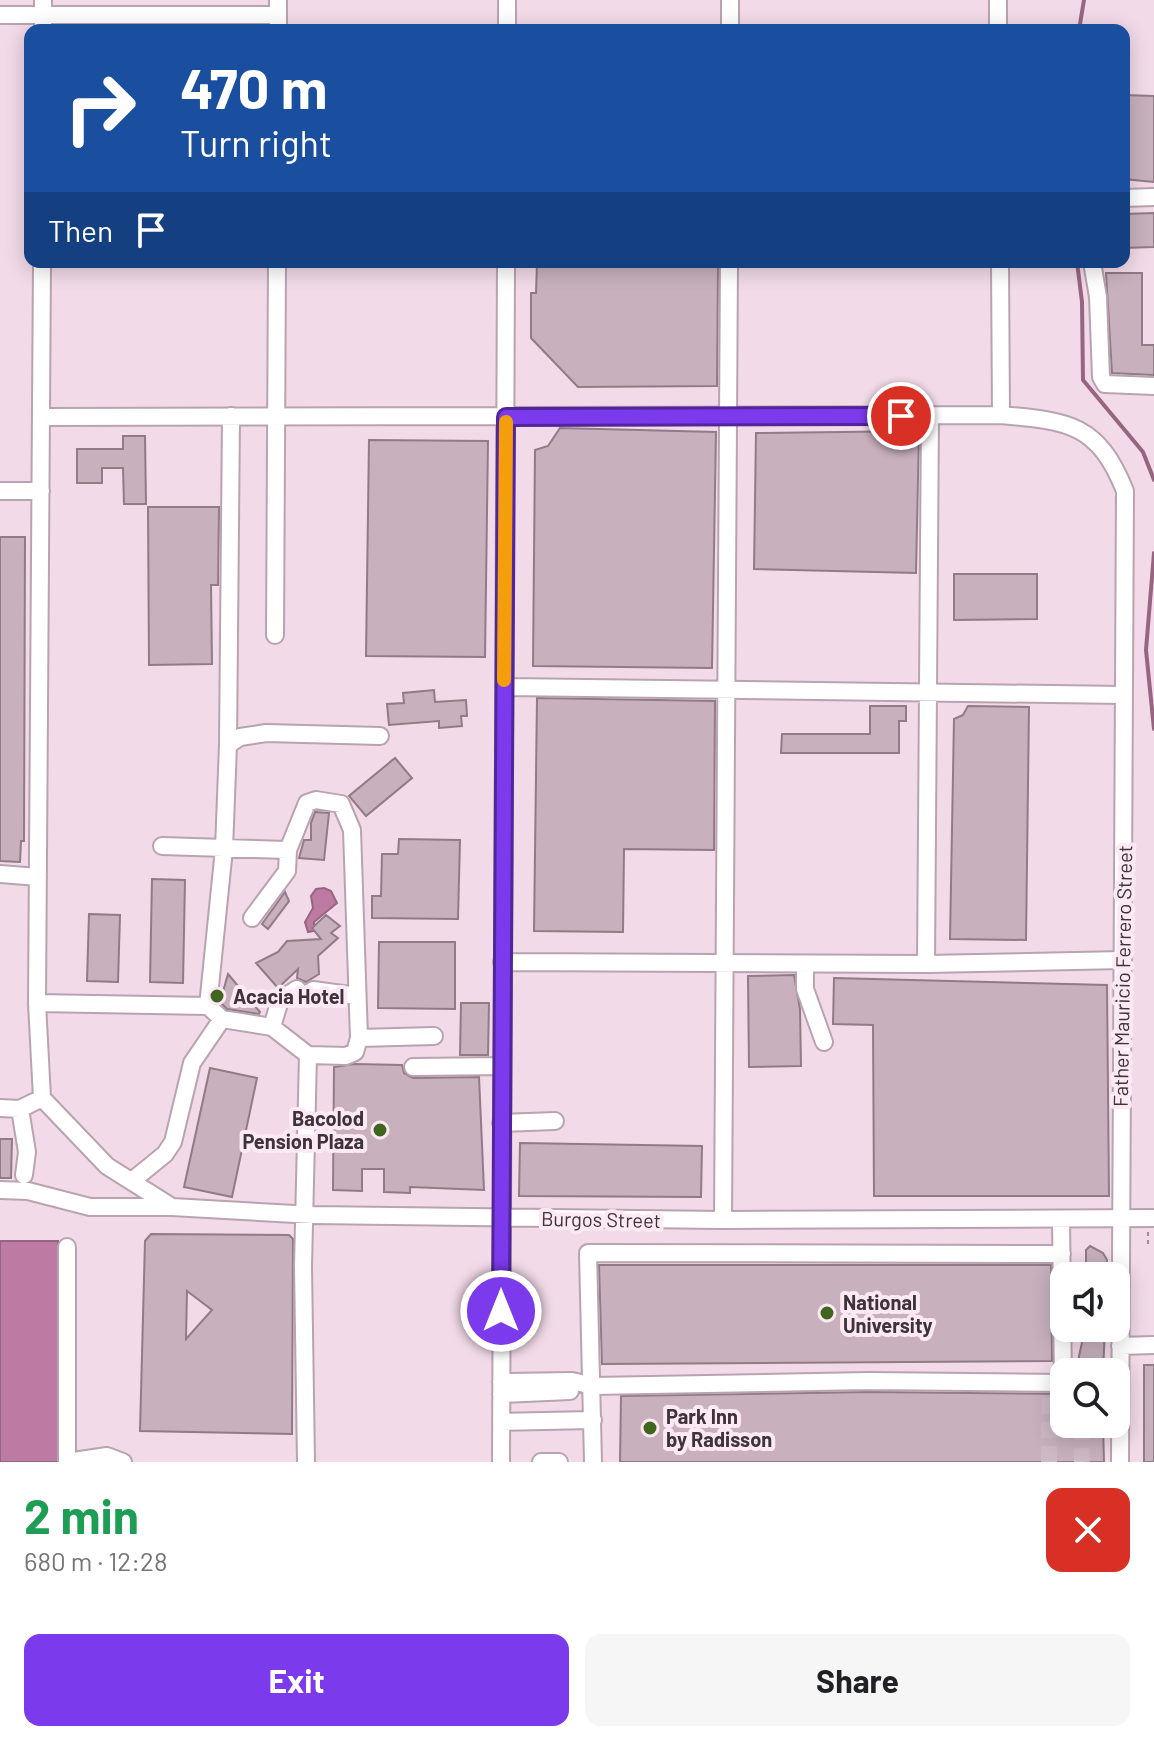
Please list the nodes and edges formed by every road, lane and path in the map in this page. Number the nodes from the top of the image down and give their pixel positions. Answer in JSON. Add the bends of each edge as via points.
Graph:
{"nodes":[{"id":1,"x":507,"y":0,"type":"edge"},
{"id":2,"x":730,"y":0,"type":"edge"},
{"id":3,"x":998,"y":0,"type":"edge"},
{"id":4,"x":0,"y":15,"type":"edge"},
{"id":5,"x":43,"y":15,"type":"edge"},
{"id":6,"x":278,"y":15,"type":"edge"},
{"id":7,"x":507,"y":24,"type":"edge"},
{"id":8,"x":730,"y":24,"type":"edge"},
{"id":9,"x":998,"y":24,"type":"edge"},
{"id":10,"x":1154,"y":197,"type":"edge"},
{"id":11,"x":1130,"y":198,"type":"edge"},
{"id":12,"x":42,"y":268,"type":"edge"},
{"id":13,"x":277,"y":268,"type":"edge"},
{"id":14,"x":506,"y":268,"type":"edge"},
{"id":15,"x":729,"y":268,"type":"edge"},
{"id":16,"x":1000,"y":268,"type":"edge"},
{"id":17,"x":1093,"y":268,"type":"edge"},
{"id":18,"x":1154,"y":386,"type":"edge"},
{"id":19,"x":930,"y":415,"type":"junction"},
{"id":20,"x":1001,"y":415,"type":"junction"},
{"id":21,"x":231,"y":416,"type":"junction"},
{"id":22,"x":277,"y":416,"type":"junction"},
{"id":23,"x":42,"y":417,"type":"junction"},
{"id":24,"x":506,"y":417,"type":"junction"},
{"id":25,"x":728,"y":417,"type":"junction"},
{"id":26,"x":0,"y":491,"type":"edge"},
{"id":27,"x":41,"y":491,"type":"junction"},
{"id":28,"x":275,"y":635,"type":"dead end"},
{"id":29,"x":504,"y":687,"type":"junction"},
{"id":30,"x":727,"y":690,"type":"junction"},
{"id":31,"x":928,"y":692,"type":"junction"},
{"id":32,"x":1124,"y":695,"type":"junction"},
{"id":33,"x":380,"y":736,"type":"dead end"},
{"id":34,"x":228,"y":745,"type":"junction"},
{"id":35,"x":162,"y":846,"type":"dead end"},
{"id":36,"x":224,"y":849,"type":"junction"},
{"id":37,"x":288,"y":850,"type":"junction"},
{"id":38,"x":0,"y":874,"type":"edge"},
{"id":39,"x":38,"y":877,"type":"junction"},
{"id":40,"x":252,"y":918,"type":"dead end"},
{"id":41,"x":1123,"y":960,"type":"junction"},
{"id":42,"x":502,"y":962,"type":"junction"},
{"id":43,"x":926,"y":964,"type":"junction"},
{"id":44,"x":726,"y":965,"type":"junction"},
{"id":45,"x":805,"y":965,"type":"junction"},
{"id":46,"x":357,"y":996,"type":"junction"},
{"id":47,"x":37,"y":1003,"type":"junction"},
{"id":48,"x":208,"y":1006,"type":"junction"},
{"id":49,"x":222,"y":1019,"type":"junction"},
{"id":50,"x":272,"y":1027,"type":"junction"},
{"id":51,"x":434,"y":1036,"type":"dead end"},
{"id":52,"x":359,"y":1038,"type":"junction"},
{"id":53,"x":824,"y":1042,"type":"dead end"},
{"id":54,"x":308,"y":1055,"type":"junction"},
{"id":55,"x":502,"y":1066,"type":"junction"},
{"id":56,"x":413,"y":1067,"type":"dead end"},
{"id":57,"x":42,"y":1098,"type":"junction"},
{"id":58,"x":0,"y":1108,"type":"edge"},
{"id":59,"x":20,"y":1109,"type":"junction"},
{"id":60,"x":555,"y":1121,"type":"dead end"},
{"id":61,"x":501,"y":1123,"type":"junction"},
{"id":62,"x":24,"y":1175,"type":"dead end"},
{"id":63,"x":133,"y":1180,"type":"junction"},
{"id":64,"x":0,"y":1190,"type":"edge"},
{"id":65,"x":172,"y":1207,"type":"junction"},
{"id":66,"x":304,"y":1214,"type":"junction"},
{"id":67,"x":501,"y":1218,"type":"junction"},
{"id":68,"x":1154,"y":1218,"type":"edge"},
{"id":69,"x":1061,"y":1219,"type":"junction"},
{"id":70,"x":1119,"y":1219,"type":"junction"},
{"id":71,"x":723,"y":1220,"type":"junction"},
{"id":72,"x":67,"y":1247,"type":"dead end"},
{"id":73,"x":1062,"y":1254,"type":"junction"},
{"id":74,"x":1154,"y":1345,"type":"edge"},
{"id":75,"x":1120,"y":1346,"type":"junction"},
{"id":76,"x":1057,"y":1358,"type":"edge"},
{"id":77,"x":1119,"y":1358,"type":"edge"},
{"id":78,"x":1050,"y":1385,"type":"edge"},
{"id":79,"x":590,"y":1386,"type":"junction"},
{"id":80,"x":501,"y":1388,"type":"junction"},
{"id":81,"x":593,"y":1420,"type":"junction"},
{"id":82,"x":501,"y":1422,"type":"junction"},
{"id":83,"x":1119,"y":1438,"type":"edge"},
{"id":84,"x":67,"y":1462,"type":"edge"},
{"id":85,"x":123,"y":1462,"type":"edge"},
{"id":86,"x":306,"y":1462,"type":"edge"},
{"id":87,"x":501,"y":1462,"type":"edge"},
{"id":88,"x":541,"y":1462,"type":"edge"},
{"id":89,"x":559,"y":1462,"type":"edge"},
{"id":90,"x":593,"y":1462,"type":"edge"},
{"id":91,"x":1120,"y":1462,"type":"edge"}],
"edges":[{"from":1,"to":7,"type":"street"},
{"from":2,"to":8,"type":"street"},
{"from":3,"to":9,"type":"street"},
{"from":4,"to":5,"type":"street"},
{"from":5,"to":6,"type":"street"},
{"from":10,"to":11,"type":"street"},
{"from":12,"to":23,"type":"street"},
{"from":13,"to":22,"type":"street"},
{"from":14,"to":24,"type":"street"},
{"from":15,"to":25,"type":"street"},
{"from":16,"to":20,"type":"street"},
{"from":17,"to":18,"type":"street","via":[[1101,377],[1112,386]]},
{"from":19,"to":20,"type":"street"},
{"from":19,"to":25,"type":"street"},
{"from":19,"to":31,"type":"street"},
{"from":20,"to":32,"type":"street","name":"Father Mauricio Ferrero Street","via":[[1059,420],[1101,444],[1125,491]]},
{"from":21,"to":22,"type":"street"},
{"from":21,"to":23,"type":"street"},
{"from":21,"to":34,"type":"street"},
{"from":22,"to":24,"type":"street"},
{"from":22,"to":28,"type":"street"},
{"from":23,"to":27,"type":"street"},
{"from":24,"to":25,"type":"street"},
{"from":24,"to":29,"type":"street"},
{"from":25,"to":30,"type":"street"},
{"from":26,"to":27,"type":"street"},
{"from":27,"to":39,"type":"street"},
{"from":29,"to":30,"type":"street"},
{"from":29,"to":42,"type":"street"},
{"from":30,"to":31,"type":"street"},
{"from":30,"to":44,"type":"street"},
{"from":31,"to":32,"type":"street"},
{"from":31,"to":43,"type":"street"},
{"from":32,"to":41,"type":"street","name":"Father Mauricio Ferrero Street"},
{"from":33,"to":34,"type":"street","via":[[266,733],[240,737]]},
{"from":34,"to":36,"type":"street"},
{"from":35,"to":36,"type":"street"},
{"from":36,"to":37,"type":"street"},
{"from":36,"to":48,"type":"street"},
{"from":37,"to":40,"type":"street","via":[[287,871]]},
{"from":37,"to":46,"type":"street","via":[[307,803],[341,804],[352,830]]},
{"from":38,"to":39,"type":"street"},
{"from":39,"to":47,"type":"street"},
{"from":41,"to":43,"type":"street"},
{"from":41,"to":70,"type":"street","name":"Father Mauricio Ferrero Street"},
{"from":42,"to":44,"type":"street"},
{"from":42,"to":55,"type":"street"},
{"from":43,"to":45,"type":"street"},
{"from":44,"to":45,"type":"street"},
{"from":44,"to":71,"type":"street"},
{"from":45,"to":53,"type":"street","via":[[805,989]]},
{"from":46,"to":50,"type":"street","via":[[305,990],[280,1000]]},
{"from":46,"to":52,"type":"street"},
{"from":47,"to":48,"type":"street"},
{"from":47,"to":57,"type":"street"},
{"from":48,"to":49,"type":"street"},
{"from":49,"to":50,"type":"street"},
{"from":49,"to":63,"type":"street","via":[[192,1063],[173,1142]]},
{"from":50,"to":54,"type":"street"},
{"from":51,"to":52,"type":"street"},
{"from":52,"to":54,"type":"street","via":[[355,1052],[346,1056]]},
{"from":54,"to":66,"type":"street"},
{"from":55,"to":56,"type":"street"},
{"from":55,"to":61,"type":"street"},
{"from":57,"to":59,"type":"street"},
{"from":57,"to":63,"type":"street","via":[[107,1166]]},
{"from":58,"to":59,"type":"street"},
{"from":59,"to":62,"type":"street","via":[[27,1152]]},
{"from":60,"to":61,"type":"street"},
{"from":61,"to":67,"type":"street"},
{"from":63,"to":65,"type":"street"},
{"from":64,"to":65,"type":"street","name":"Burgos Street","via":[[28,1191],[90,1207]]},
{"from":65,"to":66,"type":"street","name":"Burgos Street"},
{"from":66,"to":67,"type":"street","name":"Burgos Street"},
{"from":66,"to":86,"type":"street"},
{"from":67,"to":71,"type":"street","name":"Burgos Street"},
{"from":67,"to":80,"type":"street"},
{"from":68,"to":70,"type":"street","name":"Burgos Street"},
{"from":69,"to":70,"type":"street","name":"Burgos Street"},
{"from":69,"to":71,"type":"street","name":"Burgos Street"},
{"from":69,"to":73,"type":"street"},
{"from":70,"to":75,"type":"street","name":"Father Mauricio Ferrero Street"},
{"from":72,"to":84,"type":"street"},
{"from":73,"to":76,"type":"street"},
{"from":73,"to":79,"type":"street","via":[[588,1253]]},
{"from":74,"to":75,"type":"street"},
{"from":75,"to":77,"type":"street","name":"Father Mauricio Ferrero Street"},
{"from":78,"to":79,"type":"street","via":[[869,1381]]},
{"from":79,"to":80,"type":"street","via":[[572,1381]]},
{"from":79,"to":81,"type":"street"},
{"from":80,"to":82,"type":"street"},
{"from":81,"to":82,"type":"street"},
{"from":81,"to":90,"type":"street"},
{"from":82,"to":87,"type":"street"},
{"from":83,"to":91,"type":"street","name":"Father Mauricio Ferrero Street"},
{"from":84,"to":85,"type":"street","via":[[107,1456]]},
{"from":88,"to":89,"type":"street"}]}
